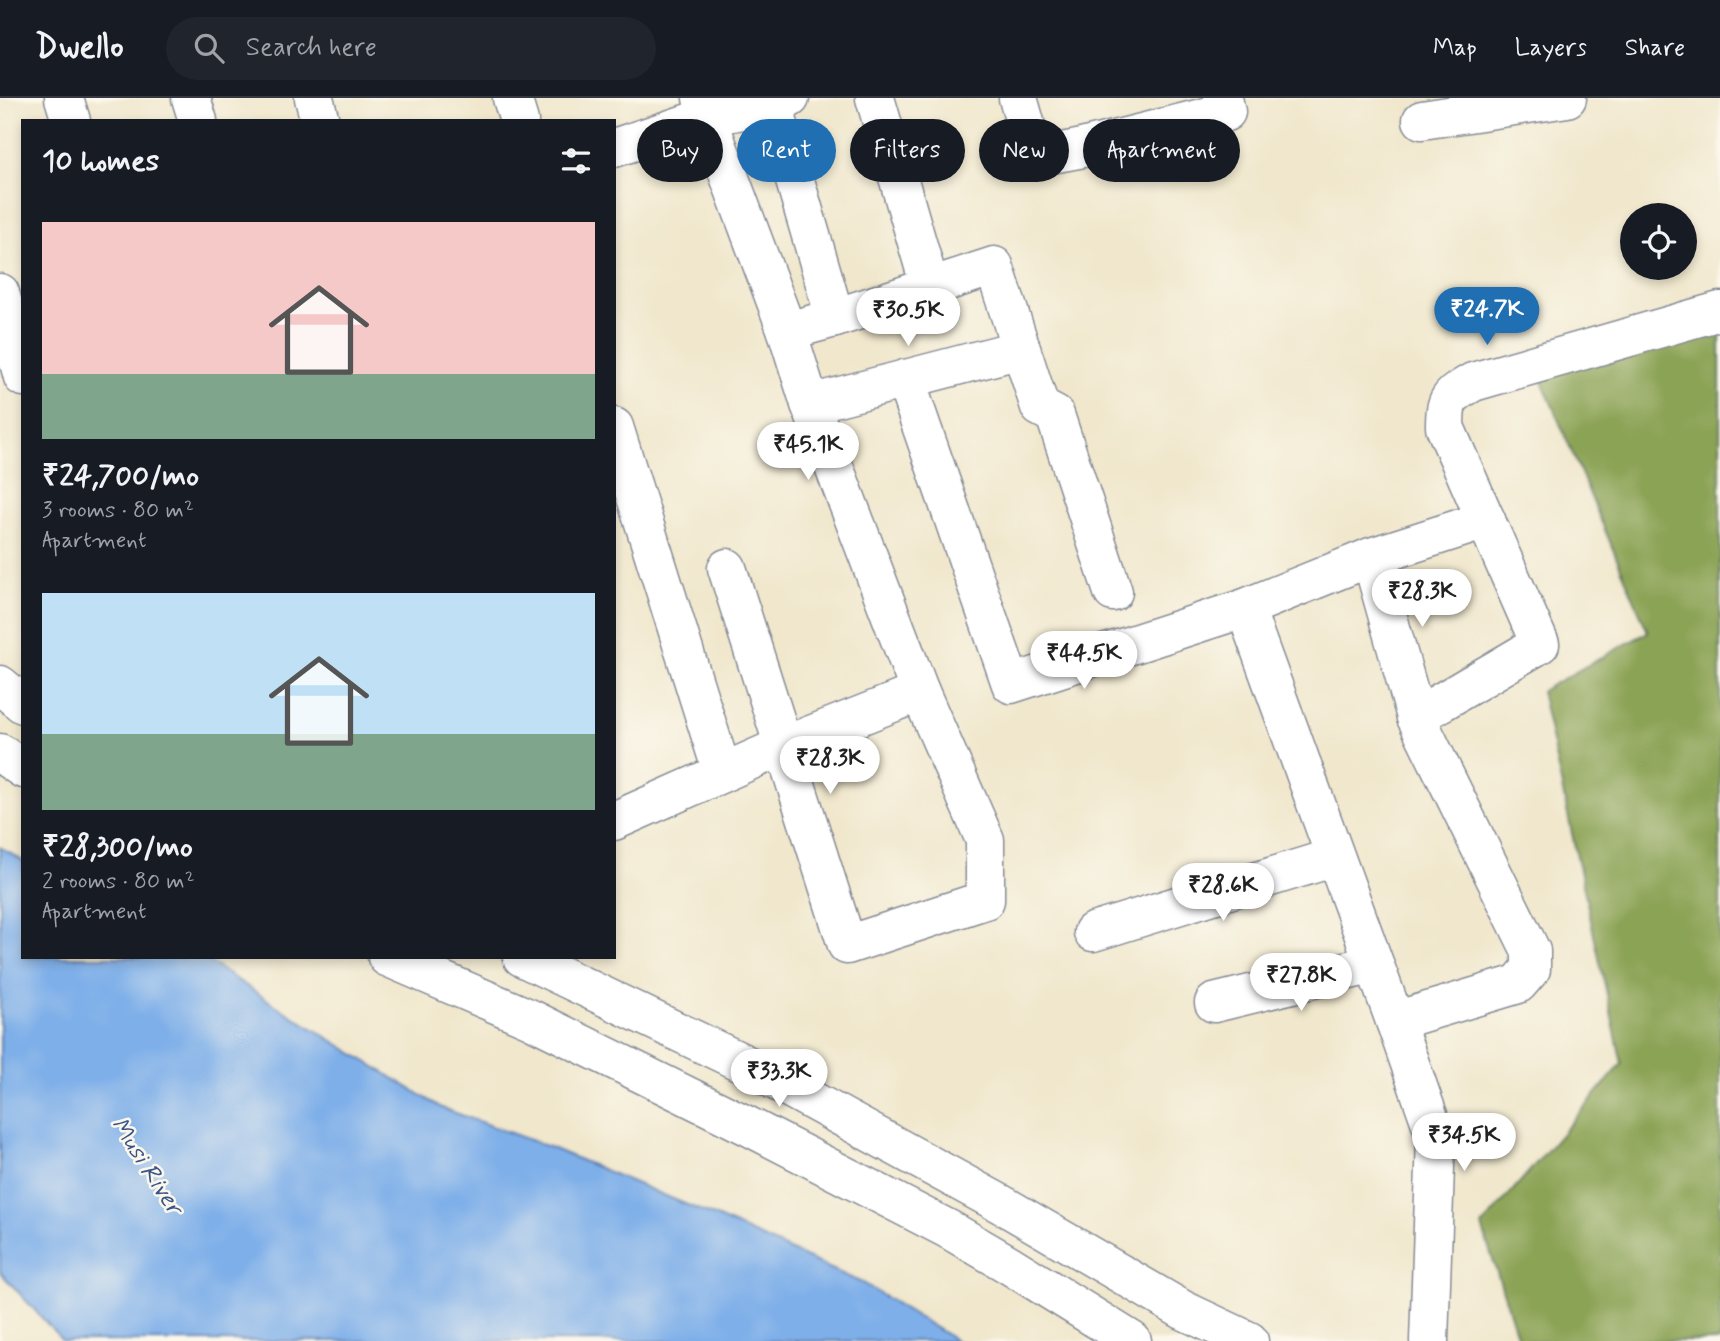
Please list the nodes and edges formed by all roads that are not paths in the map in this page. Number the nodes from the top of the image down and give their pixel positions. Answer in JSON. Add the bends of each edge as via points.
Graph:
{"nodes":[{"id":1,"x":64,"y":98,"type":"edge"},
{"id":2,"x":191,"y":98,"type":"edge"},
{"id":3,"x":314,"y":98,"type":"edge"},
{"id":4,"x":512,"y":98,"type":"edge"},
{"id":5,"x":874,"y":98,"type":"edge"},
{"id":6,"x":1018,"y":98,"type":"edge"},
{"id":7,"x":1223,"y":98,"type":"edge"},
{"id":8,"x":1553,"y":99,"type":"edge"},
{"id":9,"x":778,"y":100,"type":"edge"},
{"id":10,"x":705,"y":107,"type":"edge"},
{"id":11,"x":70,"y":119,"type":"edge"},
{"id":12,"x":197,"y":119,"type":"edge"},
{"id":13,"x":319,"y":119,"type":"edge"},
{"id":14,"x":518,"y":119,"type":"edge"},
{"id":15,"x":1422,"y":120,"type":"dead end"},
{"id":16,"x":616,"y":147,"type":"edge"},
{"id":17,"x":930,"y":287,"type":"junction"},
{"id":18,"x":0,"y":293,"type":"edge"},
{"id":19,"x":1720,"y":311,"type":"edge"},
{"id":20,"x":835,"y":318,"type":"junction"},
{"id":21,"x":11,"y":331,"type":"edge"},
{"id":22,"x":787,"y":331,"type":"junction"},
{"id":23,"x":1021,"y":349,"type":"junction"},
{"id":24,"x":21,"y":369,"type":"edge"},
{"id":25,"x":905,"y":379,"type":"junction"},
{"id":26,"x":810,"y":404,"type":"junction"},
{"id":27,"x":616,"y":433,"type":"edge"},
{"id":28,"x":1486,"y":520,"type":"junction"},
{"id":29,"x":1371,"y":557,"type":"junction"},
{"id":30,"x":727,"y":568,"type":"dead end"},
{"id":31,"x":1113,"y":592,"type":"dead end"},
{"id":32,"x":1245,"y":608,"type":"junction"},
{"id":33,"x":0,"y":685,"type":"edge"},
{"id":34,"x":920,"y":692,"type":"junction"},
{"id":35,"x":21,"y":702,"type":"edge"},
{"id":36,"x":1416,"y":717,"type":"junction"},
{"id":37,"x":783,"y":746,"type":"junction"},
{"id":38,"x":0,"y":753,"type":"edge"},
{"id":39,"x":21,"y":768,"type":"edge"},
{"id":40,"x":722,"y":772,"type":"junction"},
{"id":41,"x":616,"y":820,"type":"edge"},
{"id":42,"x":1335,"y":857,"type":"junction"},
{"id":43,"x":1093,"y":932,"type":"dead end"},
{"id":44,"x":392,"y":959,"type":"edge"},
{"id":45,"x":526,"y":959,"type":"edge"},
{"id":46,"x":1374,"y":964,"type":"junction"},
{"id":47,"x":1214,"y":1003,"type":"dead end"},
{"id":48,"x":1395,"y":1021,"type":"junction"},
{"id":49,"x":661,"y":1024,"type":"junction"},
{"id":50,"x":642,"y":1074,"type":"junction"},
{"id":51,"x":1132,"y":1341,"type":"edge"},
{"id":52,"x":1249,"y":1341,"type":"edge"},
{"id":53,"x":1429,"y":1341,"type":"edge"}],
"edges":[{"from":1,"to":11,"type":"street"},
{"from":2,"to":12,"type":"street"},
{"from":3,"to":13,"type":"street"},
{"from":4,"to":14,"type":"street"},
{"from":5,"to":17,"type":"street"},
{"from":6,"to":7,"type":"street","via":[[1035,157],[1226,112]]},
{"from":8,"to":15,"type":"street"},
{"from":9,"to":10,"type":"street"},
{"from":9,"to":20,"type":"street"},
{"from":10,"to":16,"type":"street"},
{"from":10,"to":22,"type":"street"},
{"from":17,"to":20,"type":"street"},
{"from":17,"to":23,"type":"street","via":[[994,266]]},
{"from":18,"to":21,"type":"street"},
{"from":19,"to":28,"type":"street","via":[[1474,382],[1454,393],[1445,407],[1445,427]]},
{"from":20,"to":22,"type":"street"},
{"from":21,"to":24,"type":"street"},
{"from":22,"to":26,"type":"street"},
{"from":23,"to":25,"type":"street"},
{"from":23,"to":31,"type":"street","via":[[1040,407],[1055,415]]},
{"from":25,"to":26,"type":"street"},
{"from":25,"to":32,"type":"street","via":[[1011,684]]},
{"from":26,"to":34,"type":"street"},
{"from":27,"to":40,"type":"street"},
{"from":28,"to":29,"type":"street"},
{"from":28,"to":36,"type":"street","via":[[1540,644]]},
{"from":29,"to":32,"type":"street"},
{"from":29,"to":36,"type":"street"},
{"from":30,"to":37,"type":"street"},
{"from":32,"to":42,"type":"street"},
{"from":33,"to":35,"type":"street"},
{"from":34,"to":37,"type":"street"},
{"from":34,"to":37,"type":"street","via":[[985,840],[985,900],[847,945]]},
{"from":36,"to":48,"type":"street","via":[[1531,951],[1531,969],[1518,984]]},
{"from":37,"to":40,"type":"street"},
{"from":38,"to":39,"type":"street"},
{"from":40,"to":41,"type":"street"},
{"from":42,"to":43,"type":"street"},
{"from":42,"to":46,"type":"street"},
{"from":44,"to":50,"type":"street","via":[[531,1019]]},
{"from":45,"to":49,"type":"street"},
{"from":46,"to":47,"type":"street"},
{"from":46,"to":48,"type":"street"},
{"from":48,"to":53,"type":"street","via":[[1436,1138]]},
{"from":49,"to":50,"type":"street"},
{"from":49,"to":52,"type":"street","via":[[747,1065],[1183,1310]]},
{"from":50,"to":51,"type":"street","via":[[948,1229]]}]}
